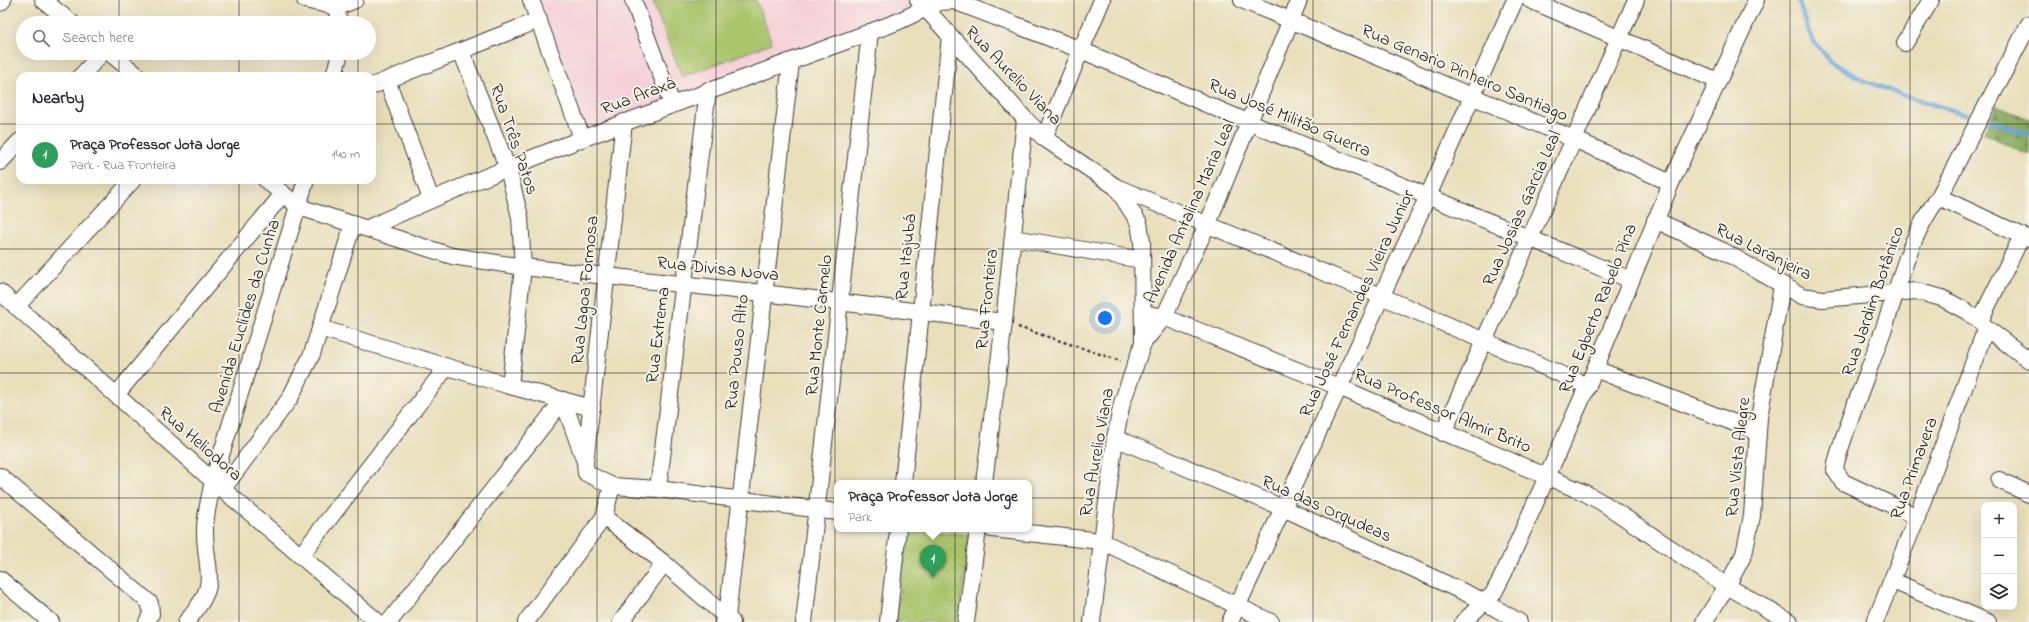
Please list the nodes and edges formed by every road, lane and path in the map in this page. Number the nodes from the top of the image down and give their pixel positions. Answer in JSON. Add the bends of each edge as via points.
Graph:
{"nodes":[{"id":1,"x":3,"y":0,"type":"edge"},
{"id":2,"x":44,"y":0,"type":"edge"},
{"id":3,"x":305,"y":0,"type":"edge"},
{"id":4,"x":355,"y":0,"type":"edge"},
{"id":5,"x":531,"y":0,"type":"edge"},
{"id":6,"x":633,"y":0,"type":"edge"},
{"id":7,"x":1102,"y":0,"type":"edge"},
{"id":8,"x":1242,"y":0,"type":"edge"},
{"id":9,"x":1299,"y":0,"type":"edge"},
{"id":10,"x":1514,"y":0,"type":"edge"},
{"id":11,"x":1530,"y":0,"type":"edge"},
{"id":12,"x":1636,"y":0,"type":"edge"},
{"id":13,"x":1756,"y":0,"type":"edge"},
{"id":14,"x":1931,"y":0,"type":"edge"},
{"id":15,"x":0,"y":3,"type":"edge"},
{"id":16,"x":926,"y":5,"type":"edge"},
{"id":17,"x":337,"y":10,"type":"edge"},
{"id":18,"x":63,"y":16,"type":"edge"},
{"id":19,"x":539,"y":20,"type":"junction"},
{"id":20,"x":1290,"y":21,"type":"junction"},
{"id":21,"x":2029,"y":24,"type":"edge"},
{"id":22,"x":870,"y":32,"type":"junction"},
{"id":23,"x":950,"y":36,"type":"junction"},
{"id":24,"x":1619,"y":38,"type":"junction"},
{"id":25,"x":1905,"y":43,"type":"dead end"},
{"id":26,"x":1081,"y":50,"type":"junction"},
{"id":27,"x":461,"y":51,"type":"junction"},
{"id":28,"x":96,"y":60,"type":"edge"},
{"id":29,"x":119,"y":60,"type":"edge"},
{"id":30,"x":338,"y":60,"type":"edge"},
{"id":31,"x":790,"y":62,"type":"junction"},
{"id":32,"x":85,"y":72,"type":"edge"},
{"id":33,"x":133,"y":72,"type":"edge"},
{"id":34,"x":335,"y":72,"type":"edge"},
{"id":35,"x":387,"y":80,"type":"junction"},
{"id":36,"x":1718,"y":81,"type":"junction"},
{"id":37,"x":376,"y":84,"type":"edge"},
{"id":38,"x":708,"y":90,"type":"junction"},
{"id":39,"x":1472,"y":95,"type":"junction"},
{"id":40,"x":672,"y":104,"type":"junction"},
{"id":41,"x":1025,"y":119,"type":"junction"},
{"id":42,"x":624,"y":122,"type":"junction"},
{"id":43,"x":1250,"y":123,"type":"junction"},
{"id":44,"x":582,"y":138,"type":"junction"},
{"id":45,"x":1044,"y":138,"type":"junction"},
{"id":46,"x":1574,"y":139,"type":"junction"},
{"id":47,"x":16,"y":145,"type":"edge"},
{"id":48,"x":0,"y":162,"type":"edge"},
{"id":49,"x":508,"y":169,"type":"junction"},
{"id":50,"x":1671,"y":183,"type":"junction"},
{"id":51,"x":130,"y":184,"type":"edge"},
{"id":52,"x":271,"y":184,"type":"edge"},
{"id":53,"x":305,"y":184,"type":"edge"},
{"id":54,"x":1116,"y":187,"type":"junction"},
{"id":55,"x":283,"y":194,"type":"junction"},
{"id":56,"x":1428,"y":196,"type":"junction"},
{"id":57,"x":1939,"y":197,"type":"junction"},
{"id":58,"x":431,"y":199,"type":"junction"},
{"id":59,"x":299,"y":207,"type":"junction"},
{"id":60,"x":1655,"y":220,"type":"junction"},
{"id":61,"x":1208,"y":224,"type":"junction"},
{"id":62,"x":360,"y":226,"type":"junction"},
{"id":63,"x":1013,"y":238,"type":"junction"},
{"id":64,"x":2026,"y":238,"type":"edge"},
{"id":65,"x":1531,"y":239,"type":"junction"},
{"id":66,"x":1142,"y":260,"type":"junction"},
{"id":67,"x":522,"y":267,"type":"junction"},
{"id":68,"x":606,"y":276,"type":"junction"},
{"id":69,"x":1631,"y":280,"type":"junction"},
{"id":70,"x":684,"y":285,"type":"junction"},
{"id":71,"x":1782,"y":286,"type":"junction"},
{"id":72,"x":0,"y":292,"type":"edge"},
{"id":73,"x":1896,"y":292,"type":"junction"},
{"id":74,"x":763,"y":293,"type":"junction"},
{"id":75,"x":1381,"y":296,"type":"junction"},
{"id":76,"x":841,"y":303,"type":"junction"},
{"id":77,"x":16,"y":307,"type":"junction"},
{"id":78,"x":919,"y":312,"type":"junction"},
{"id":79,"x":1144,"y":313,"type":"junction"},
{"id":80,"x":1164,"y":318,"type":"junction"},
{"id":81,"x":1004,"y":322,"type":"junction"},
{"id":82,"x":1983,"y":324,"type":"junction"},
{"id":83,"x":320,"y":328,"type":"junction"},
{"id":84,"x":1484,"y":341,"type":"junction"},
{"id":85,"x":1143,"y":343,"type":"junction"},
{"id":86,"x":2029,"y":360,"type":"edge"},
{"id":87,"x":1134,"y":365,"type":"junction"},
{"id":88,"x":446,"y":368,"type":"junction"},
{"id":89,"x":1595,"y":368,"type":"junction"},
{"id":90,"x":510,"y":386,"type":"junction"},
{"id":91,"x":1588,"y":386,"type":"junction"},
{"id":92,"x":1339,"y":387,"type":"junction"},
{"id":93,"x":116,"y":395,"type":"junction"},
{"id":94,"x":563,"y":400,"type":"junction"},
{"id":95,"x":592,"y":408,"type":"junction"},
{"id":96,"x":1758,"y":432,"type":"junction"},
{"id":97,"x":1443,"y":433,"type":"junction"},
{"id":98,"x":1115,"y":438,"type":"junction"},
{"id":99,"x":585,"y":463,"type":"junction"},
{"id":100,"x":0,"y":476,"type":"edge"},
{"id":101,"x":1547,"y":476,"type":"junction"},
{"id":102,"x":902,"y":480,"type":"edge"},
{"id":103,"x":984,"y":480,"type":"edge"},
{"id":104,"x":1999,"y":480,"type":"dead end"},
{"id":105,"x":218,"y":485,"type":"junction"},
{"id":106,"x":612,"y":486,"type":"junction"},
{"id":107,"x":658,"y":489,"type":"junction"},
{"id":108,"x":2029,"y":494,"type":"edge"},
{"id":109,"x":740,"y":499,"type":"junction"},
{"id":110,"x":1283,"y":508,"type":"junction"},
{"id":111,"x":817,"y":510,"type":"junction"},
{"id":112,"x":834,"y":512,"type":"edge"},
{"id":113,"x":604,"y":517,"type":"junction"},
{"id":114,"x":1917,"y":518,"type":"junction"},
{"id":115,"x":898,"y":532,"type":"edge"},
{"id":116,"x":978,"y":532,"type":"edge"},
{"id":117,"x":1019,"y":532,"type":"edge"},
{"id":118,"x":1101,"y":541,"type":"junction"},
{"id":119,"x":301,"y":555,"type":"junction"},
{"id":120,"x":664,"y":563,"type":"junction"},
{"id":121,"x":0,"y":579,"type":"edge"},
{"id":122,"x":1893,"y":581,"type":"junction"},
{"id":123,"x":1727,"y":586,"type":"junction"},
{"id":124,"x":1485,"y":602,"type":"junction"},
{"id":125,"x":1237,"y":606,"type":"junction"},
{"id":126,"x":148,"y":620,"type":"edge"},
{"id":127,"x":727,"y":620,"type":"edge"},
{"id":128,"x":51,"y":622,"type":"edge"},
{"id":129,"x":186,"y":622,"type":"edge"},
{"id":130,"x":378,"y":622,"type":"edge"},
{"id":131,"x":389,"y":622,"type":"edge"},
{"id":132,"x":526,"y":622,"type":"edge"},
{"id":133,"x":621,"y":622,"type":"edge"},
{"id":134,"x":804,"y":622,"type":"edge"},
{"id":135,"x":888,"y":622,"type":"edge"},
{"id":136,"x":966,"y":622,"type":"edge"},
{"id":137,"x":1092,"y":622,"type":"edge"},
{"id":138,"x":1230,"y":622,"type":"edge"},
{"id":139,"x":1271,"y":622,"type":"edge"},
{"id":140,"x":1463,"y":622,"type":"edge"},
{"id":141,"x":1519,"y":622,"type":"edge"},
{"id":142,"x":1704,"y":622,"type":"edge"},
{"id":143,"x":1790,"y":622,"type":"edge"},
{"id":144,"x":1875,"y":622,"type":"edge"},
{"id":145,"x":1988,"y":622,"type":"edge"}],
"edges":[{"from":1,"to":15,"type":"street"},
{"from":2,"to":18,"type":"street"},
{"from":3,"to":17,"type":"street"},
{"from":4,"to":17,"type":"street"},
{"from":5,"to":19,"type":"street"},
{"from":6,"to":40,"type":"street"},
{"from":7,"to":26,"type":"street"},
{"from":8,"to":20,"type":"street","name":"Rua Genario Pinheiro Santiago"},
{"from":9,"to":20,"type":"street","name":"Avenida Antalina Maria Leal"},
{"from":10,"to":39,"type":"street","name":"Rua José Fernandes Vieira Junior"},
{"from":11,"to":24,"type":"street"},
{"from":12,"to":24,"type":"street","name":"Rua Josias Garcia Leal"},
{"from":13,"to":36,"type":"street","name":"Rua Egberto Rabelo Pina"},
{"from":14,"to":25,"type":"street"},
{"from":16,"to":22,"type":"street","name":"Rua Araxá"},
{"from":16,"to":23,"type":"street","name":"Rua Aurelio Viana"},
{"from":16,"to":26,"type":"street","name":"Rua José Militão Guerra","via":[[954,1]]},
{"from":19,"to":27,"type":"street"},
{"from":19,"to":44,"type":"street"},
{"from":20,"to":39,"type":"street","name":"Rua Genario Pinheiro Santiago"},
{"from":20,"to":43,"type":"street","name":"Avenida Antalina Maria Leal"},
{"from":21,"to":57,"type":"street","name":"Rua Jardim Botânico"},
{"from":22,"to":31,"type":"street","name":"Rua Araxá"},
{"from":22,"to":76,"type":"street","name":"Rua Monte Carmelo"},
{"from":23,"to":41,"type":"street","name":"Rua Aurelio Viana"},
{"from":23,"to":78,"type":"street","name":"Rua Itajubá"},
{"from":24,"to":36,"type":"street"},
{"from":24,"to":46,"type":"street","name":"Rua Josias Garcia Leal"},
{"from":26,"to":43,"type":"street","name":"Rua José Militão Guerra"},
{"from":26,"to":45,"type":"street"},
{"from":27,"to":35,"type":"street"},
{"from":27,"to":49,"type":"street","name":"Rua Três Patos"},
{"from":28,"to":32,"type":"street"},
{"from":29,"to":33,"type":"street"},
{"from":30,"to":34,"type":"street"},
{"from":31,"to":38,"type":"street","name":"Rua Araxá"},
{"from":31,"to":74,"type":"street","name":"Rua Pouso Alto"},
{"from":35,"to":37,"type":"street"},
{"from":35,"to":58,"type":"street"},
{"from":36,"to":50,"type":"street","name":"Rua Egberto Rabelo Pina"},
{"from":38,"to":40,"type":"street","name":"Rua Araxá"},
{"from":38,"to":70,"type":"street","name":"Rua Extrema"},
{"from":39,"to":46,"type":"street","name":"Rua Genario Pinheiro Santiago"},
{"from":39,"to":56,"type":"street","name":"Rua José Fernandes Vieira Junior"},
{"from":40,"to":42,"type":"street","name":"Rua Araxá"},
{"from":41,"to":45,"type":"street","name":"Rua Aurelio Viana"},
{"from":41,"to":63,"type":"street","name":"Rua Fronteira"},
{"from":42,"to":44,"type":"street","name":"Rua Araxá"},
{"from":42,"to":68,"type":"street","name":"Rua Lagoa Formosa"},
{"from":43,"to":56,"type":"street","name":"Rua José Militão Guerra"},
{"from":43,"to":61,"type":"street","name":"Avenida Antalina Maria Leal"},
{"from":44,"to":49,"type":"street","name":"Rua Araxá"},
{"from":45,"to":54,"type":"street","name":"Rua Aurelio Viana"},
{"from":46,"to":50,"type":"street","name":"Rua Genario Pinheiro Santiago"},
{"from":46,"to":65,"type":"street","name":"Rua Josias Garcia Leal"},
{"from":47,"to":48,"type":"street"},
{"from":49,"to":58,"type":"street","name":"Rua Araxá"},
{"from":49,"to":67,"type":"street","name":"Rua Três Patos","via":[[520,217]]},
{"from":50,"to":60,"type":"street","name":"Rua Egberto Rabelo Pina"},
{"from":51,"to":77,"type":"street"},
{"from":52,"to":55,"type":"street"},
{"from":53,"to":59,"type":"street","name":"Avenida Euclides da Cunha"},
{"from":54,"to":61,"type":"street"},
{"from":54,"to":66,"type":"street","name":"Rua Aurelio Viana","via":[[1139,223]]},
{"from":55,"to":59,"type":"street"},
{"from":55,"to":93,"type":"street"},
{"from":56,"to":65,"type":"street","name":"Rua José Militão Guerra"},
{"from":56,"to":75,"type":"street","name":"Rua José Fernandes Vieira Junior"},
{"from":57,"to":64,"type":"street"},
{"from":57,"to":73,"type":"street","name":"Rua Jardim Botânico","via":[[1924,217],[1912,241]]},
{"from":58,"to":62,"type":"street","name":"Rua Araxá"},
{"from":59,"to":62,"type":"street","name":"Rua Divisa Nova"},
{"from":59,"to":105,"type":"street","name":"Avenida Euclides da Cunha"},
{"from":60,"to":69,"type":"street","name":"Rua Egberto Rabelo Pina"},
{"from":60,"to":71,"type":"street","name":"Rua Laranjeira","via":[[1723,251]]},
{"from":61,"to":75,"type":"street"},
{"from":61,"to":80,"type":"street","name":"Avenida Antalina Maria Leal"},
{"from":62,"to":67,"type":"street","name":"Rua Divisa Nova","via":[[452,256]]},
{"from":62,"to":83,"type":"street"},
{"from":63,"to":66,"type":"street"},
{"from":63,"to":81,"type":"street","name":"Rua Fronteira"},
{"from":64,"to":82,"type":"street","name":"Rua Primavera"},
{"from":65,"to":69,"type":"street","name":"Rua José Militão Guerra"},
{"from":65,"to":84,"type":"street","name":"Rua Josias Garcia Leal"},
{"from":66,"to":79,"type":"street","name":"Rua Aurelio Viana"},
{"from":67,"to":68,"type":"street","name":"Rua Divisa Nova"},
{"from":67,"to":90,"type":"street","name":"Rua Três Patos"},
{"from":68,"to":70,"type":"street","name":"Rua Divisa Nova"},
{"from":68,"to":95,"type":"street","name":"Rua Lagoa Formosa"},
{"from":69,"to":89,"type":"street","name":"Rua Egberto Rabelo Pina"},
{"from":70,"to":74,"type":"street","name":"Rua Divisa Nova"},
{"from":70,"to":107,"type":"street","name":"Rua Extrema"},
{"from":71,"to":73,"type":"street","name":"Rua Laranjeira","via":[[1802,296],[1823,299]]},
{"from":71,"to":96,"type":"street","name":"Rua Vista Alegre"},
{"from":72,"to":77,"type":"street","name":"Rua Heliodora"},
{"from":73,"to":82,"type":"street","name":"Rua Laranjeira","via":[[1916,291],[1942,298]]},
{"from":73,"to":114,"type":"street","name":"Rua Jardim Botânico","via":[[1835,470],[1843,482]]},
{"from":74,"to":76,"type":"street","name":"Rua Divisa Nova"},
{"from":74,"to":109,"type":"street","name":"Rua Pouso Alto"},
{"from":75,"to":84,"type":"street"},
{"from":75,"to":92,"type":"street","name":"Rua José Fernandes Vieira Junior"},
{"from":76,"to":78,"type":"street","name":"Rua Divisa Nova"},
{"from":76,"to":111,"type":"street","name":"Rua Monte Carmelo"},
{"from":77,"to":93,"type":"street","name":"Rua Heliodora"},
{"from":78,"to":81,"type":"street","name":"Rua Divisa Nova"},
{"from":78,"to":102,"type":"street","name":"Rua Itajubá"},
{"from":79,"to":80,"type":"street","name":"Rua Professor Almir Brito"},
{"from":79,"to":85,"type":"street","name":"Rua Aurelio Viana"},
{"from":80,"to":85,"type":"street","name":"Avenida Antalina Maria Leal"},
{"from":80,"to":92,"type":"street","name":"Rua Professor Almir Brito"},
{"from":81,"to":87,"type":"path"},
{"from":81,"to":103,"type":"street","name":"Rua Fronteira"},
{"from":82,"to":86,"type":"street","name":"Rua Laranjeira"},
{"from":82,"to":114,"type":"street","name":"Rua Primavera"},
{"from":83,"to":88,"type":"street"},
{"from":83,"to":105,"type":"street","via":[[312,354],[290,398]]},
{"from":84,"to":91,"type":"street"},
{"from":84,"to":97,"type":"street","name":"Rua Josias Garcia Leal"},
{"from":85,"to":87,"type":"street","name":"Rua Aurelio Viana"},
{"from":87,"to":98,"type":"street","name":"Rua Aurelio Viana","via":[[1122,403]]},
{"from":88,"to":90,"type":"street"},
{"from":88,"to":119,"type":"street"},
{"from":89,"to":91,"type":"street","name":"Rua Egberto Rabelo Pina"},
{"from":89,"to":96,"type":"street"},
{"from":90,"to":94,"type":"street"},
{"from":91,"to":101,"type":"street","name":"Rua Egberto Rabelo Pina"},
{"from":92,"to":97,"type":"street","name":"Rua Professor Almir Brito"},
{"from":92,"to":110,"type":"street","name":"Rua José Fernandes Vieira Junior"},
{"from":93,"to":105,"type":"street","name":"Rua Heliodora"},
{"from":94,"to":95,"type":"street"},
{"from":94,"to":99,"type":"street"},
{"from":94,"to":131,"type":"street"},
{"from":95,"to":99,"type":"street","name":"Rua Lagoa Formosa"},
{"from":96,"to":123,"type":"street","name":"Rua Vista Alegre","via":[[1752,516],[1744,554]]},
{"from":97,"to":101,"type":"street","name":"Rua Professor Almir Brito"},
{"from":98,"to":110,"type":"street","name":"Rua das Orqudeas"},
{"from":98,"to":118,"type":"street","name":"Rua Aurelio Viana"},
{"from":99,"to":106,"type":"street","via":[[586,473]]},
{"from":100,"to":126,"type":"street","via":[[146,599],[152,609]]},
{"from":101,"to":123,"type":"street","name":"Rua Professor Almir Brito","via":[[1602,503]]},
{"from":101,"to":124,"type":"street","name":"Rua Egberto Rabelo Pina","via":[[1504,573],[1493,594]]},
{"from":104,"to":108,"type":"street"},
{"from":105,"to":119,"type":"street","name":"Rua Heliodora"},
{"from":105,"to":129,"type":"street","name":"Avenida Euclides da Cunha","via":[[205,527],[210,571],[208,589],[200,606]]},
{"from":106,"to":107,"type":"street"},
{"from":106,"to":113,"type":"street"},
{"from":107,"to":109,"type":"street"},
{"from":109,"to":111,"type":"street"},
{"from":109,"to":127,"type":"street","name":"Rua Pouso Alto"},
{"from":110,"to":124,"type":"street","name":"Rua das Orqudeas"},
{"from":110,"to":125,"type":"street","name":"Rua José Fernandes Vieira Junior"},
{"from":111,"to":112,"type":"street"},
{"from":111,"to":134,"type":"street","name":"Rua Monte Carmelo"},
{"from":113,"to":120,"type":"street"},
{"from":113,"to":132,"type":"street"},
{"from":114,"to":122,"type":"street","name":"Rua Primavera"},
{"from":115,"to":135,"type":"street"},
{"from":116,"to":136,"type":"street"},
{"from":117,"to":118,"type":"street"},
{"from":118,"to":125,"type":"street"},
{"from":118,"to":137,"type":"street","name":"Rua Aurelio Viana"},
{"from":119,"to":130,"type":"street","name":"Rua Heliodora"},
{"from":120,"to":127,"type":"street"},
{"from":120,"to":133,"type":"street"},
{"from":121,"to":128,"type":"street"},
{"from":122,"to":144,"type":"street","name":"Rua Primavera"},
{"from":122,"to":145,"type":"street"},
{"from":123,"to":142,"type":"street","name":"Rua Vista Alegre"},
{"from":123,"to":143,"type":"street","name":"Rua Professor Almir Brito"},
{"from":124,"to":140,"type":"street","name":"Rua Egberto Rabelo Pina"},
{"from":124,"to":141,"type":"street","name":"Rua das Orqudeas"},
{"from":125,"to":138,"type":"street","name":"Rua José Fernandes Vieira Junior"},
{"from":125,"to":139,"type":"street"}]}
